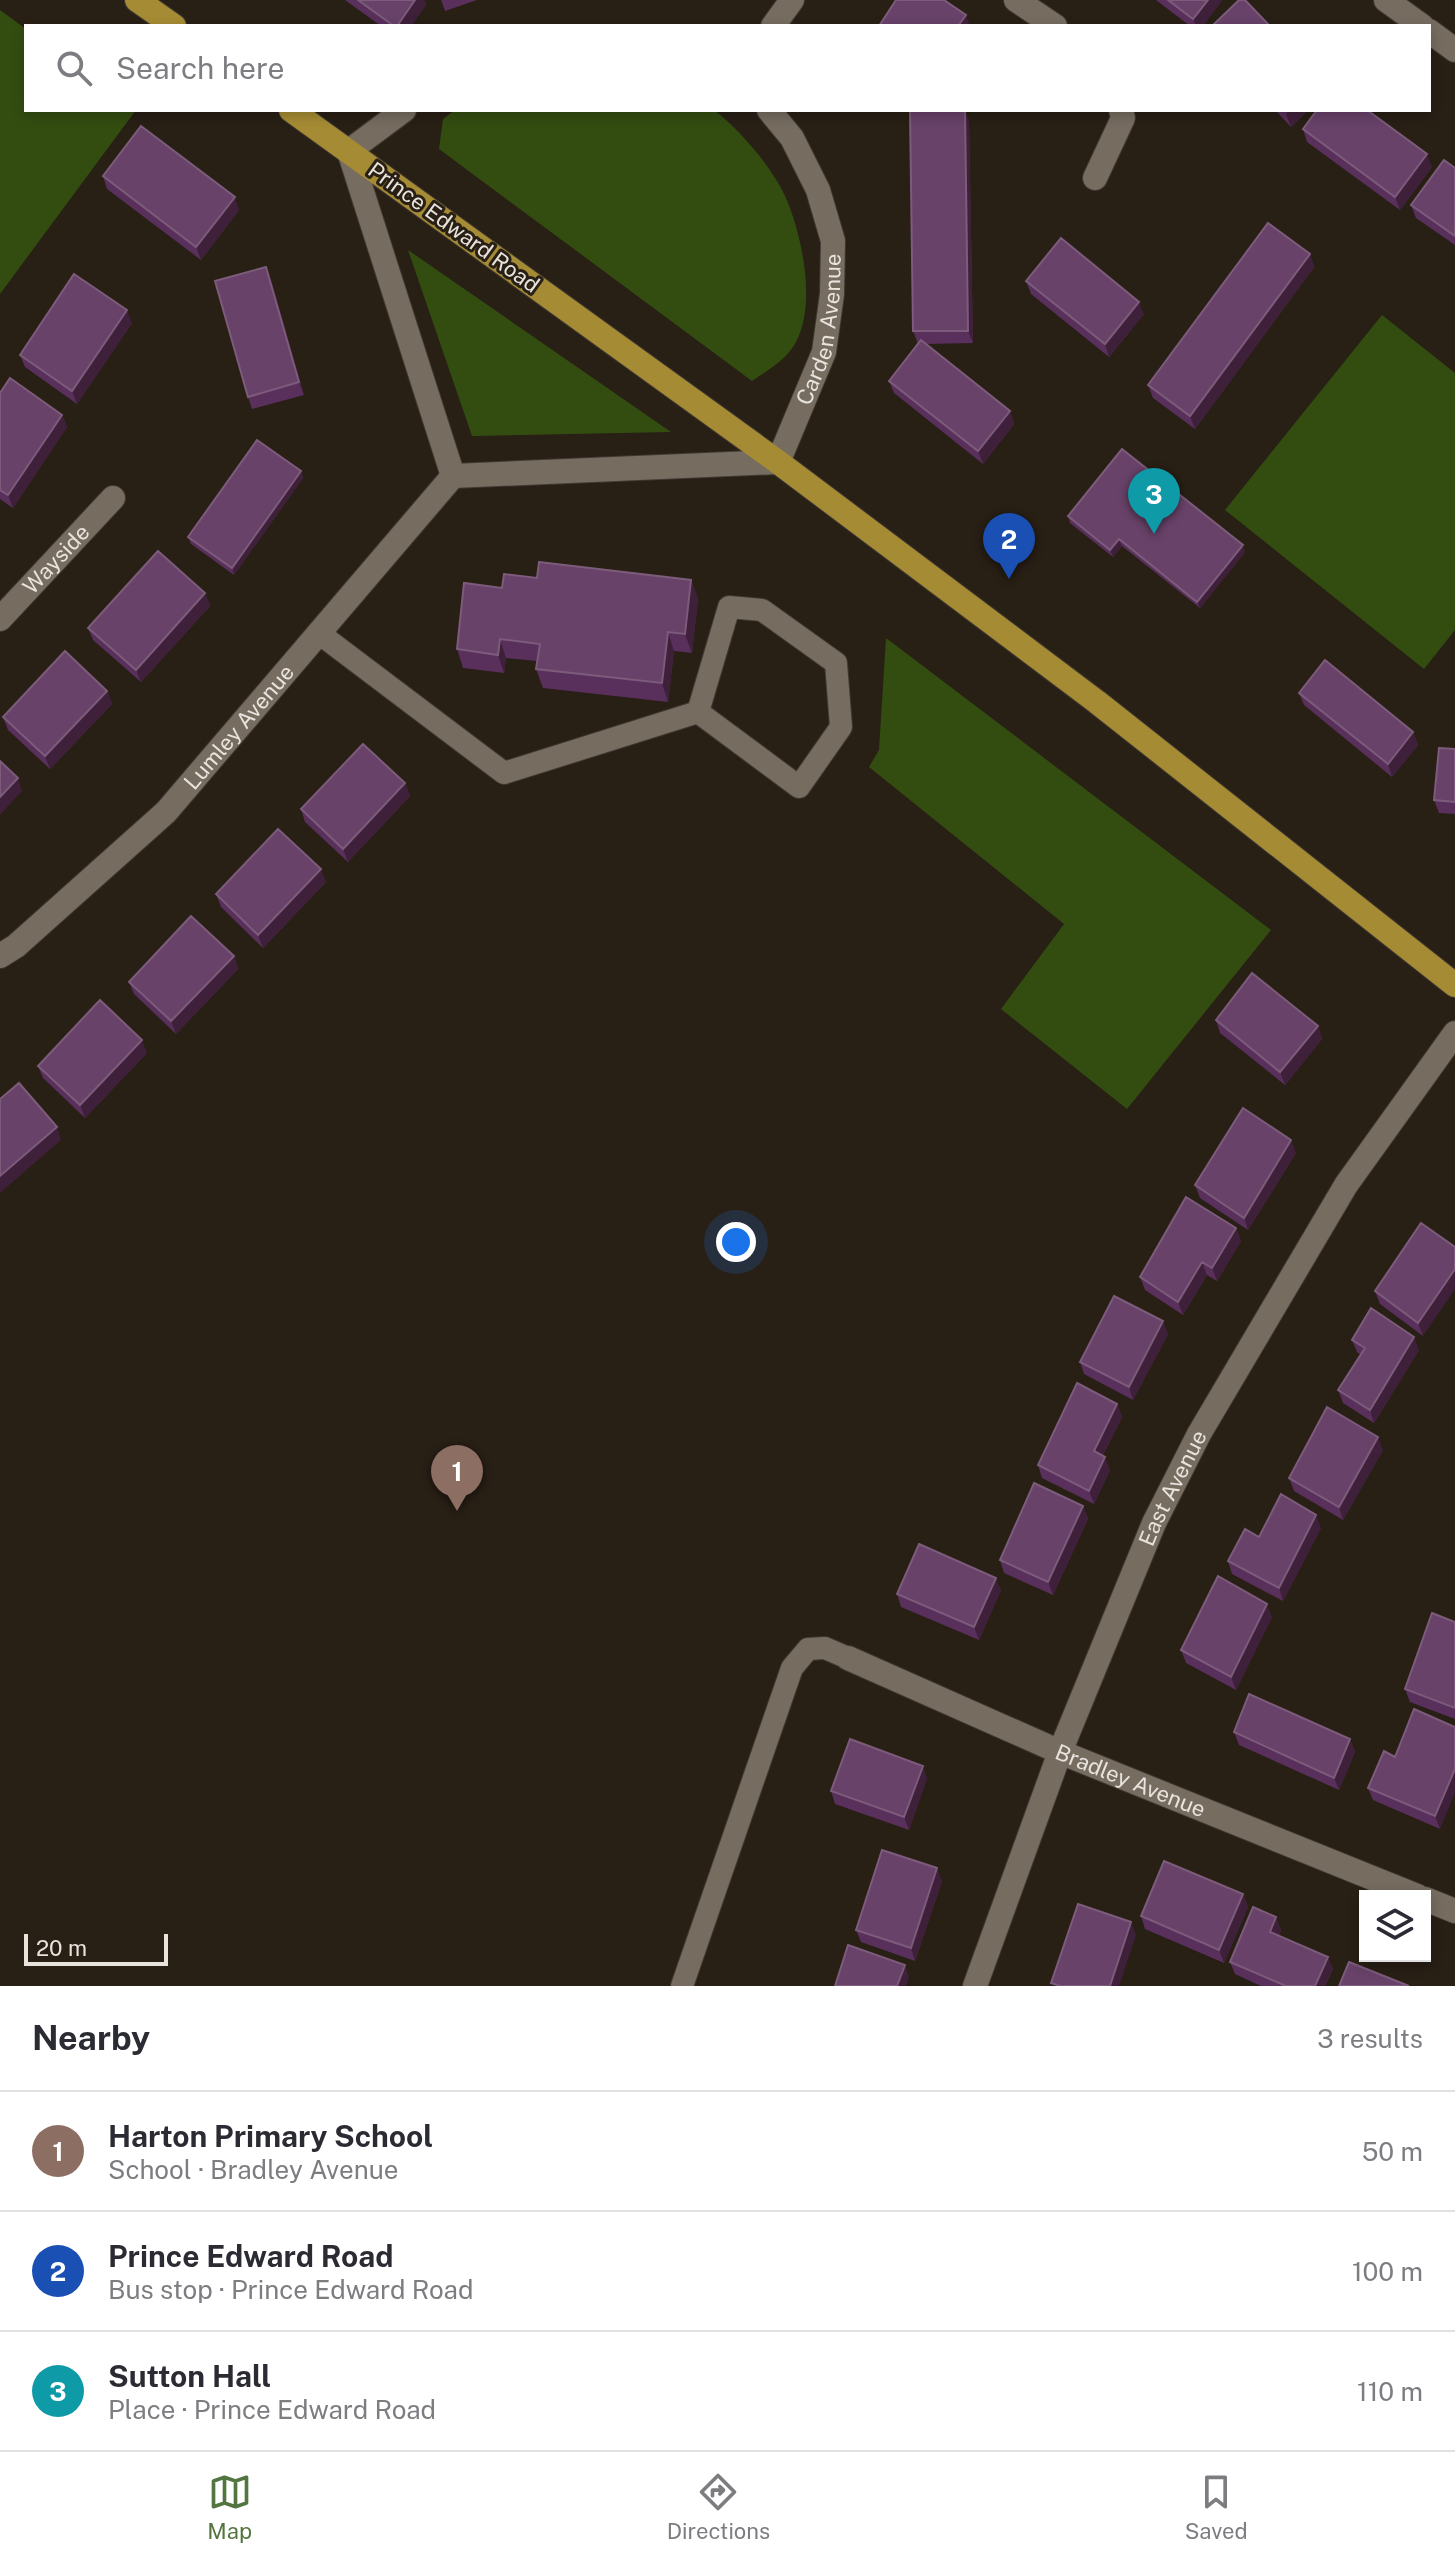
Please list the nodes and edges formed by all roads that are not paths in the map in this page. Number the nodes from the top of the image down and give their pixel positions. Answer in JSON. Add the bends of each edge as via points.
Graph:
{"nodes":[{"id":1,"x":137,"y":0,"type":"edge"},
{"id":2,"x":792,"y":0,"type":"edge"},
{"id":3,"x":1016,"y":0,"type":"edge"},
{"id":4,"x":1386,"y":0,"type":"edge"},
{"id":5,"x":171,"y":24,"type":"edge"},
{"id":6,"x":774,"y":24,"type":"edge"},
{"id":7,"x":1052,"y":24,"type":"edge"},
{"id":8,"x":1419,"y":24,"type":"edge"},
{"id":9,"x":1431,"y":32,"type":"edge"},
{"id":10,"x":1455,"y":50,"type":"edge"},
{"id":11,"x":294,"y":112,"type":"edge"},
{"id":12,"x":401,"y":112,"type":"edge"},
{"id":13,"x":771,"y":112,"type":"edge"},
{"id":14,"x":1122,"y":112,"type":"edge"},
{"id":15,"x":349,"y":151,"type":"junction"},
{"id":16,"x":1095,"y":178,"type":"dead end"},
{"id":17,"x":778,"y":462,"type":"junction"},
{"id":18,"x":453,"y":476,"type":"junction"},
{"id":19,"x":113,"y":498,"type":"dead end"},
{"id":20,"x":0,"y":619,"type":"edge"},
{"id":21,"x":320,"y":634,"type":"junction"},
{"id":22,"x":698,"y":712,"type":"junction"},
{"id":23,"x":0,"y":956,"type":"edge"},
{"id":24,"x":1455,"y":985,"type":"edge"},
{"id":25,"x":1455,"y":1033,"type":"edge"},
{"id":26,"x":848,"y":1658,"type":"joint"},
{"id":27,"x":1060,"y":1752,"type":"junction"},
{"id":28,"x":1402,"y":1890,"type":"edge"},
{"id":29,"x":1431,"y":1901,"type":"edge"},
{"id":30,"x":1455,"y":1911,"type":"edge"},
{"id":31,"x":682,"y":1986,"type":"edge"},
{"id":32,"x":975,"y":1986,"type":"edge"}],
"edges":[{"from":1,"to":5,"type":"main road"},
{"from":2,"to":6,"type":"street"},
{"from":3,"to":7,"type":"street"},
{"from":4,"to":8,"type":"street"},
{"from":9,"to":10,"type":"street"},
{"from":11,"to":15,"type":"main road","name":"Prince Edward Road"},
{"from":12,"to":15,"type":"street"},
{"from":13,"to":17,"type":"street","name":"Carden Avenue","via":[[792,138],[818,190],[833,241],[824,352]]},
{"from":14,"to":16,"type":"street"},
{"from":15,"to":17,"type":"main road","name":"Prince Edward Road"},
{"from":15,"to":18,"type":"street"},
{"from":17,"to":18,"type":"street"},
{"from":17,"to":24,"type":"main road","name":"Prince Edward Road","via":[[1109,711]]},
{"from":18,"to":21,"type":"street","name":"Lumley Avenue"},
{"from":19,"to":20,"type":"street","name":"Wayside"},
{"from":21,"to":22,"type":"lane","via":[[504,773]]},
{"from":21,"to":23,"type":"street","name":"Lumley Avenue","via":[[166,812]]},
{"from":22,"to":22,"type":"lane","via":[[729,607],[762,610],[836,663],[841,727],[799,787]]},
{"from":25,"to":27,"type":"street","name":"East Avenue","via":[[1346,1185],[1199,1434],[1154,1523]]},
{"from":26,"to":27,"type":"street","name":"Bradley Avenue"},
{"from":26,"to":31,"type":"lane","via":[[825,1648],[808,1649],[792,1668]]},
{"from":27,"to":28,"type":"street","name":"Bradley Avenue"},
{"from":27,"to":32,"type":"street","name":"East Avenue"},
{"from":29,"to":30,"type":"street"}]}
